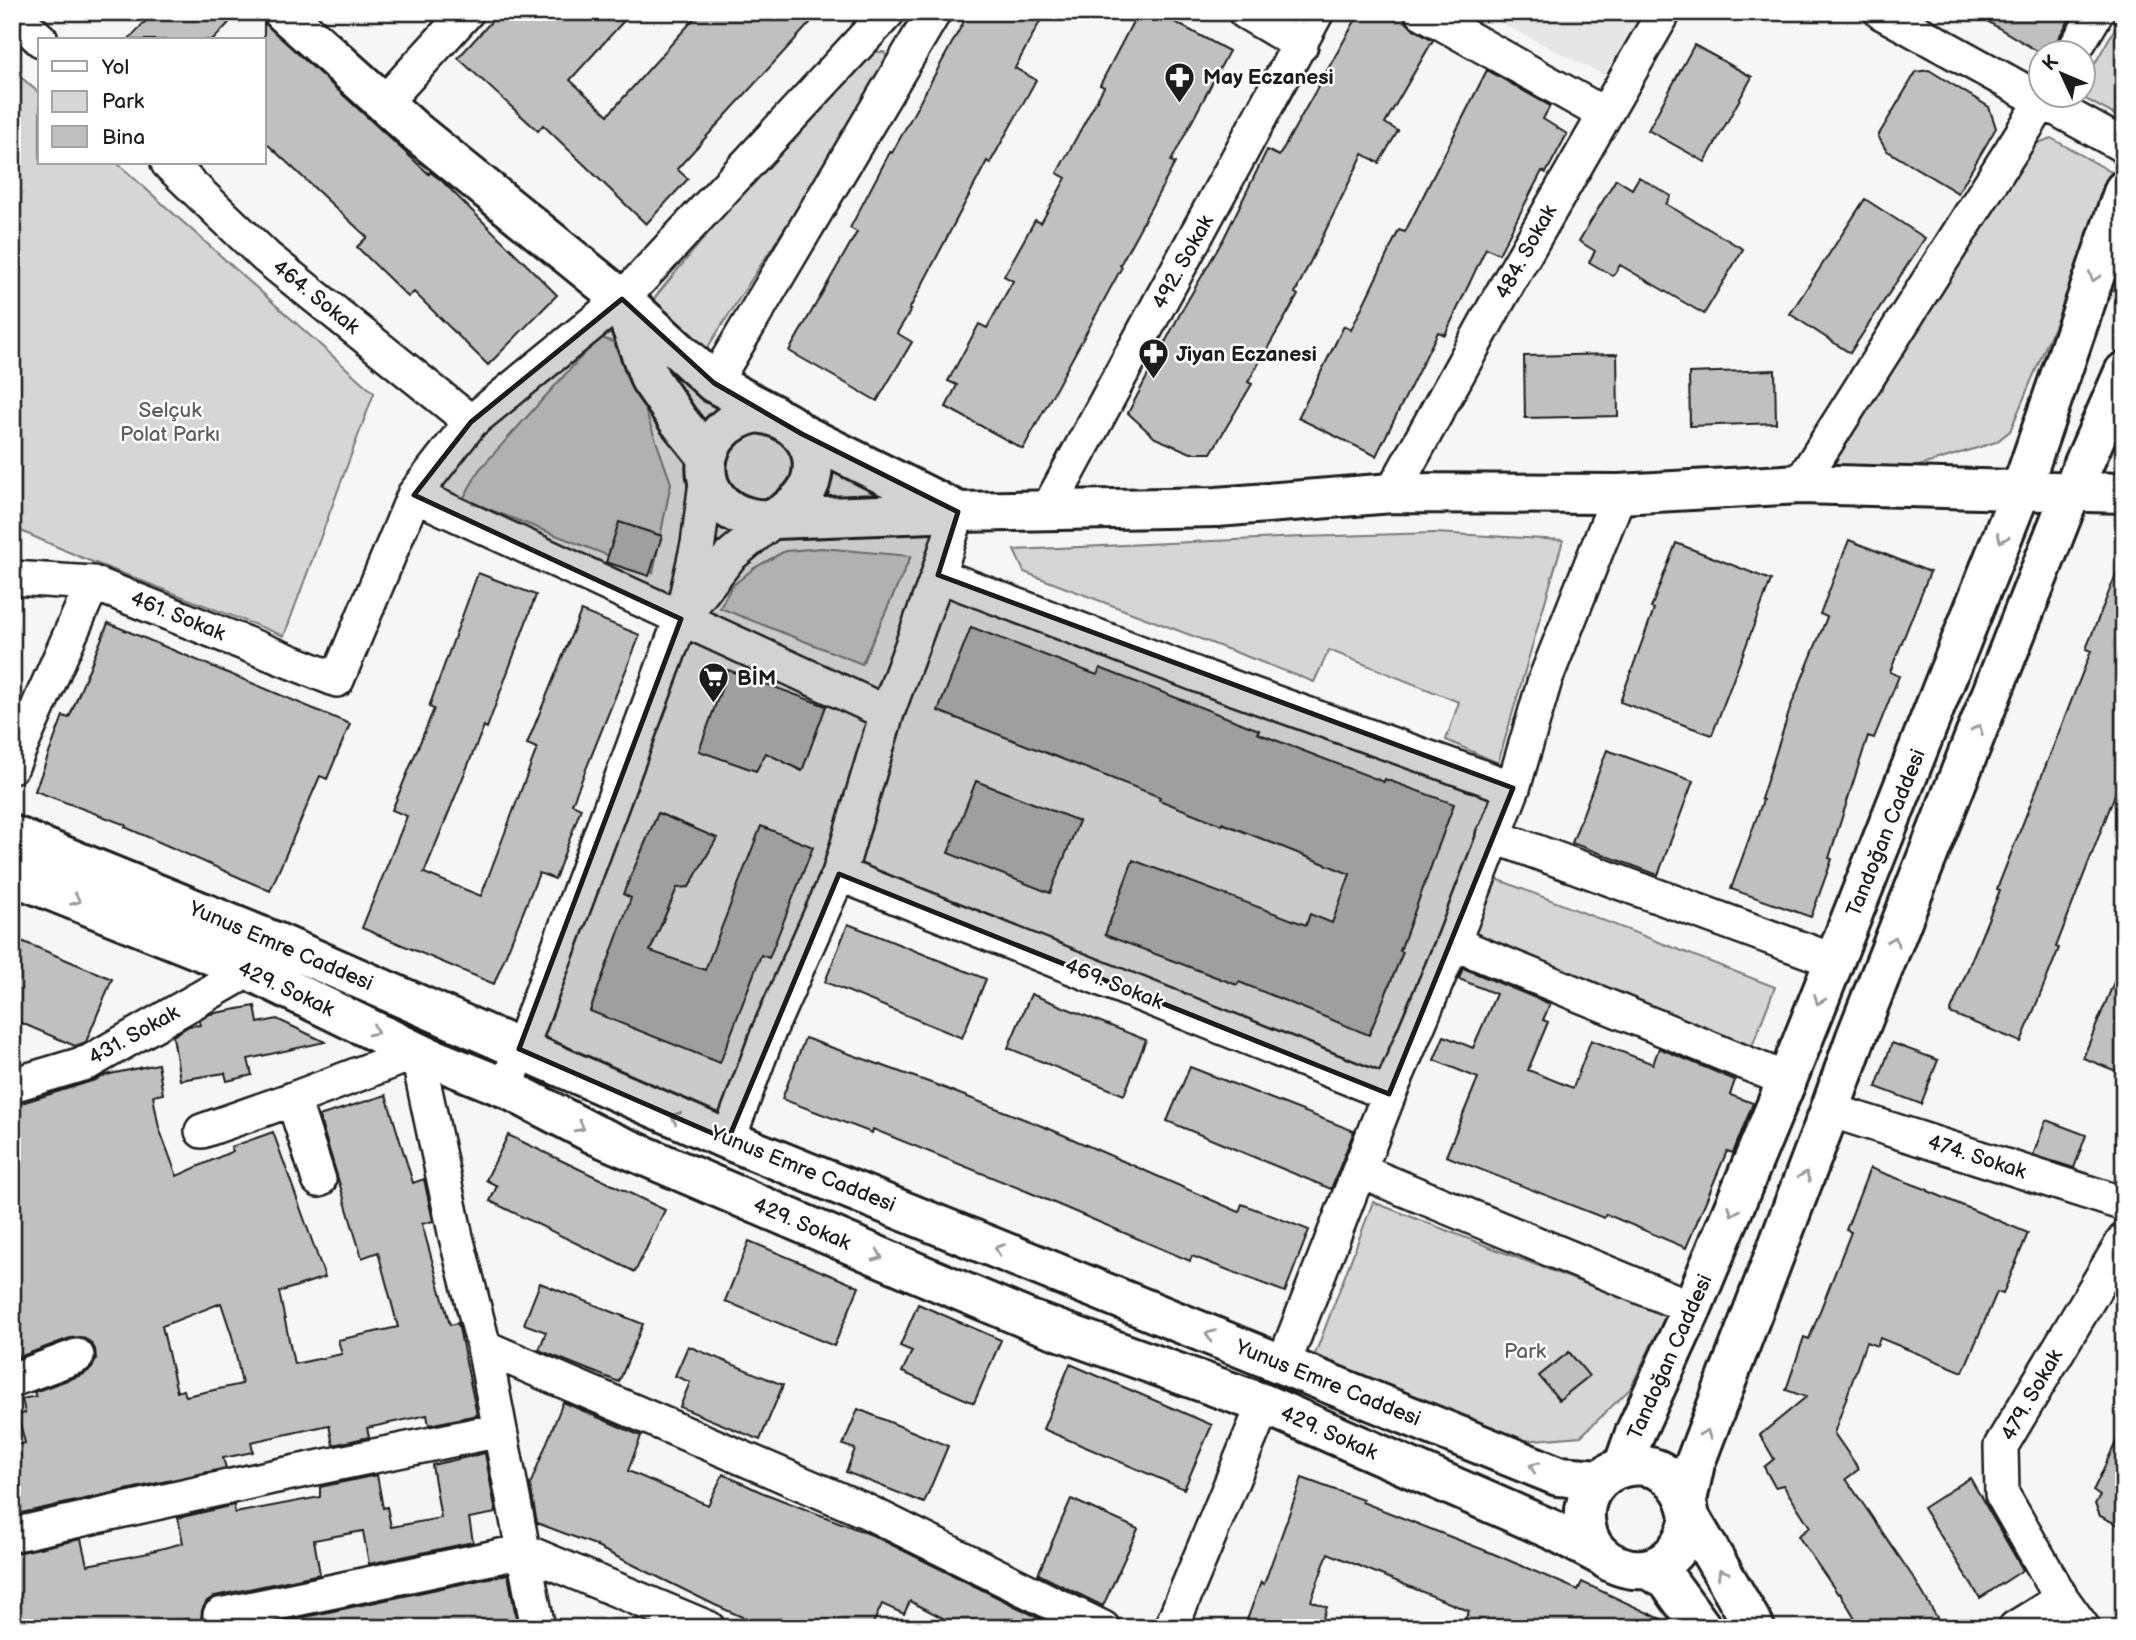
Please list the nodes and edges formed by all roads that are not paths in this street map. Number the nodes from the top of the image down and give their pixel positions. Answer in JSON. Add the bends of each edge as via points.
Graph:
{"nodes":[{"id":1,"x":283,"y":12,"type":"edge"},
{"id":2,"x":467,"y":12,"type":"edge"},
{"id":3,"x":888,"y":12,"type":"edge"},
{"id":4,"x":934,"y":12,"type":"edge"},
{"id":5,"x":1245,"y":12,"type":"edge"},
{"id":6,"x":1317,"y":12,"type":"edge"},
{"id":7,"x":1422,"y":12,"type":"edge"},
{"id":8,"x":1664,"y":12,"type":"edge"},
{"id":9,"x":1881,"y":12,"type":"edge"},
{"id":10,"x":2097,"y":12,"type":"edge"},
{"id":11,"x":12,"y":13,"type":"edge"},
{"id":12,"x":39,"y":38,"type":"edge"},
{"id":13,"x":2081,"y":38,"type":"edge"},
{"id":14,"x":1301,"y":45,"type":"junction"},
{"id":15,"x":2028,"y":88,"type":"edge"},
{"id":16,"x":384,"y":103,"type":"junction"},
{"id":17,"x":2038,"y":108,"type":"edge"},
{"id":18,"x":2063,"y":108,"type":"edge"},
{"id":19,"x":1604,"y":114,"type":"junction"},
{"id":20,"x":2124,"y":146,"type":"edge"},
{"id":21,"x":169,"y":164,"type":"edge"},
{"id":22,"x":2124,"y":190,"type":"edge"},
{"id":23,"x":622,"y":299,"type":"junction"},
{"id":24,"x":2124,"y":372,"type":"edge"},
{"id":25,"x":714,"y":383,"type":"junction"},
{"id":26,"x":471,"y":422,"type":"junction"},
{"id":27,"x":788,"y":425,"type":"junction"},
{"id":28,"x":707,"y":465,"type":"junction"},
{"id":29,"x":1800,"y":484,"type":"junction"},
{"id":30,"x":2021,"y":490,"type":"junction"},
{"id":31,"x":1392,"y":493,"type":"junction"},
{"id":32,"x":2071,"y":493,"type":"junction"},
{"id":33,"x":2124,"y":493,"type":"edge"},
{"id":34,"x":1619,"y":494,"type":"junction"},
{"id":35,"x":414,"y":495,"type":"junction"},
{"id":36,"x":1047,"y":511,"type":"junction"},
{"id":37,"x":958,"y":512,"type":"junction"},
{"id":38,"x":775,"y":519,"type":"junction"},
{"id":39,"x":938,"y":575,"type":"junction"},
{"id":40,"x":12,"y":578,"type":"edge"},
{"id":41,"x":93,"y":583,"type":"junction"},
{"id":42,"x":681,"y":619,"type":"junction"},
{"id":43,"x":887,"y":713,"type":"junction"},
{"id":44,"x":12,"y":766,"type":"edge"},
{"id":45,"x":1513,"y":788,"type":"junction"},
{"id":46,"x":12,"y":835,"type":"edge"},
{"id":47,"x":1493,"y":836,"type":"junction"},
{"id":48,"x":839,"y":874,"type":"junction"},
{"id":49,"x":12,"y":875,"type":"edge"},
{"id":50,"x":1453,"y":943,"type":"junction"},
{"id":51,"x":1835,"y":961,"type":"junction"},
{"id":52,"x":249,"y":970,"type":"junction"},
{"id":53,"x":519,"y":1049,"type":"junction"},
{"id":54,"x":417,"y":1052,"type":"junction"},
{"id":55,"x":1787,"y":1080,"type":"junction"},
{"id":56,"x":12,"y":1085,"type":"edge"},
{"id":57,"x":506,"y":1088,"type":"junction"},
{"id":58,"x":1389,"y":1094,"type":"junction"},
{"id":59,"x":293,"y":1100,"type":"junction"},
{"id":60,"x":1830,"y":1110,"type":"junction"},
{"id":61,"x":202,"y":1131,"type":"dead end"},
{"id":62,"x":728,"y":1140,"type":"junction"},
{"id":63,"x":1360,"y":1171,"type":"junction"},
{"id":64,"x":319,"y":1180,"type":"dead end"},
{"id":65,"x":2124,"y":1203,"type":"edge"},
{"id":66,"x":2124,"y":1240,"type":"edge"},
{"id":67,"x":1692,"y":1308,"type":"junction"},
{"id":68,"x":484,"y":1346,"type":"junction"},
{"id":69,"x":77,"y":1356,"type":"dead end"},
{"id":70,"x":1283,"y":1365,"type":"junction"},
{"id":71,"x":12,"y":1380,"type":"edge"},
{"id":72,"x":1264,"y":1404,"type":"junction"},
{"id":73,"x":500,"y":1430,"type":"junction"},
{"id":74,"x":1612,"y":1473,"type":"junction"},
{"id":75,"x":1688,"y":1509,"type":"junction"},
{"id":76,"x":12,"y":1535,"type":"edge"},
{"id":77,"x":524,"y":1551,"type":"junction"},
{"id":78,"x":1600,"y":1555,"type":"junction"},
{"id":79,"x":1647,"y":1569,"type":"junction"},
{"id":80,"x":2062,"y":1599,"type":"junction"},
{"id":81,"x":220,"y":1615,"type":"dead end"},
{"id":82,"x":538,"y":1628,"type":"edge"},
{"id":83,"x":708,"y":1628,"type":"edge"},
{"id":84,"x":1103,"y":1628,"type":"edge"},
{"id":85,"x":1171,"y":1628,"type":"edge"},
{"id":86,"x":1702,"y":1628,"type":"edge"},
{"id":87,"x":1755,"y":1628,"type":"edge"},
{"id":88,"x":2015,"y":1628,"type":"edge"},
{"id":89,"x":2083,"y":1628,"type":"edge"}],
"edges":[{"from":1,"to":16,"type":"main road"},
{"from":2,"to":16,"type":"street"},
{"from":3,"to":23,"type":"street"},
{"from":4,"to":25,"type":"street"},
{"from":5,"to":14,"type":"street"},
{"from":6,"to":14,"type":"street","name":"492. Sokak"},
{"from":7,"to":19,"type":"street"},
{"from":8,"to":19,"type":"street","name":"484. Sokak"},
{"from":9,"to":15,"type":"street"},
{"from":10,"to":13,"type":"street"},
{"from":11,"to":12,"type":"street"},
{"from":14,"to":36,"type":"street","name":"492. Sokak"},
{"from":16,"to":23,"type":"main road"},
{"from":17,"to":29,"type":"street"},
{"from":18,"to":20,"type":"street"},
{"from":19,"to":31,"type":"street","name":"484. Sokak"},
{"from":21,"to":26,"type":"street","name":"464. Sokak","via":[[266,257]]},
{"from":22,"to":30,"type":"main road","name":"Tandoğan Caddesi","one_way":true},
{"from":23,"to":25,"type":"main road"},
{"from":23,"to":26,"type":"street"},
{"from":23,"to":28,"type":"main road","via":[[650,379]]},
{"from":24,"to":32,"type":"main road"},
{"from":25,"to":27,"type":"main road"},
{"from":26,"to":35,"type":"street"},
{"from":27,"to":28,"type":"main road","via":[[757,413],[740,416],[714,440]]},
{"from":27,"to":37,"type":"main road"},
{"from":27,"to":38,"type":"main road","via":[[812,466],[801,499]]},
{"from":28,"to":38,"type":"main road","via":[[712,491],[723,505],[738,515]]},
{"from":28,"to":42,"type":"street","via":[[698,544]]},
{"from":29,"to":30,"type":"main road"},
{"from":29,"to":34,"type":"main road"},
{"from":30,"to":32,"type":"main road"},
{"from":30,"to":51,"type":"main road","name":"Tandoğan Caddesi","one_way":true},
{"from":31,"to":34,"type":"main road"},
{"from":31,"to":36,"type":"main road","via":[[1217,507]]},
{"from":32,"to":33,"type":"main road"},
{"from":60,"to":32,"type":"main road","one_way":true},
{"from":34,"to":45,"type":"street","via":[[1545,680]]},
{"from":35,"to":41,"type":"street","name":"461. Sokak","via":[[337,680]]},
{"from":35,"to":42,"type":"street"},
{"from":36,"to":37,"type":"main road"},
{"from":37,"to":38,"type":"main road"},
{"from":37,"to":39,"type":"street"},
{"from":38,"to":42,"type":"street","via":[[730,556]]},
{"from":39,"to":43,"type":"street"},
{"from":39,"to":45,"type":"street","via":[[1198,676]]},
{"from":40,"to":41,"type":"street","name":"461. Sokak"},
{"from":41,"to":44,"type":"street"},
{"from":42,"to":43,"type":"street"},
{"from":42,"to":53,"type":"street"},
{"from":43,"to":48,"type":"street"},
{"from":45,"to":47,"type":"street"},
{"from":46,"to":53,"type":"main road","name":"Yunus Emre Caddesi","via":[[273,941]]},
{"from":47,"to":50,"type":"street"},
{"from":47,"to":51,"type":"street"},
{"from":48,"to":58,"type":"street","name":"469. Sokak"},
{"from":48,"to":62,"type":"street","via":[[769,1031]]},
{"from":49,"to":52,"type":"main road","name":"429. Sokak","one_way":true},
{"from":50,"to":55,"type":"street"},
{"from":50,"to":58,"type":"street"},
{"from":51,"to":55,"type":"main road","name":"Tandoğan Caddesi","one_way":true},
{"from":52,"to":54,"type":"main road","name":"429. Sokak","one_way":true},
{"from":52,"to":56,"type":"street","name":"431. Sokak","via":[[89,1062]]},
{"from":53,"to":57,"type":"street"},
{"from":62,"to":53,"type":"main road","name":"Yunus Emre Caddesi","one_way":true},
{"from":54,"to":57,"type":"main road","name":"429. Sokak"},
{"from":54,"to":59,"type":"street"},
{"from":54,"to":68,"type":"street"},
{"from":55,"to":67,"type":"main road","name":"Tandoğan Caddesi","one_way":true},
{"from":57,"to":72,"type":"main road","name":"429. Sokak","one_way":true,"via":[[596,1135],[1030,1320]]},
{"from":58,"to":63,"type":"street"},
{"from":59,"to":61,"type":"street"},
{"from":59,"to":64,"type":"street"},
{"from":60,"to":65,"type":"street","name":"474. Sokak"},
{"from":75,"to":60,"type":"main road","one_way":true,"via":[[1695,1463]]},
{"from":70,"to":62,"type":"main road","name":"Yunus Emre Caddesi","one_way":true},
{"from":63,"to":67,"type":"street"},
{"from":63,"to":70,"type":"street"},
{"from":66,"to":80,"type":"street","name":"479. Sokak","via":[[2001,1446],[2002,1494]]},
{"from":67,"to":74,"type":"main road","name":"Tandoğan Caddesi"},
{"from":68,"to":73,"type":"street"},
{"from":68,"to":84,"type":"street","via":[[866,1511]]},
{"from":69,"to":71,"type":"street"},
{"from":74,"to":70,"type":"main road","name":"Yunus Emre Caddesi","one_way":true,"via":[[1558,1476]]},
{"from":72,"to":78,"type":"main road","name":"429. Sokak"},
{"from":72,"to":85,"type":"street"},
{"from":73,"to":76,"type":"street"},
{"from":73,"to":77,"type":"street"},
{"from":74,"to":75,"type":"main road","via":[[1632,1465],[1665,1472],[1678,1484]]},
{"from":74,"to":78,"type":"main road","via":[[1590,1493],[1585,1509],[1585,1526]]},
{"from":75,"to":79,"type":"main road","via":[[1686,1535],[1677,1550]]},
{"from":87,"to":75,"type":"main road","one_way":true},
{"from":77,"to":81,"type":"street"},
{"from":77,"to":82,"type":"street"},
{"from":77,"to":83,"type":"street"},
{"from":78,"to":79,"type":"main road","via":[[1614,1565]]},
{"from":79,"to":86,"type":"main road","via":[[1667,1580]]},
{"from":80,"to":88,"type":"street"},
{"from":80,"to":89,"type":"street","name":"479. Sokak"}]}
